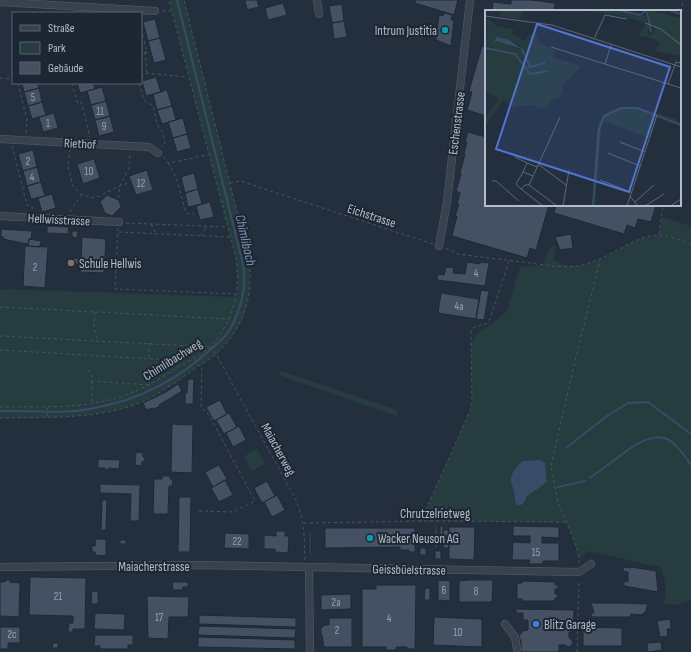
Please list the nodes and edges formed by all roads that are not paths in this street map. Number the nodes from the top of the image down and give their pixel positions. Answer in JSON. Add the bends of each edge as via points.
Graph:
{"nodes":[{"id":1,"x":317,"y":0,"type":"edge"},
{"id":2,"x":470,"y":0,"type":"edge"},
{"id":3,"x":0,"y":2,"type":"edge"},
{"id":4,"x":155,"y":11,"type":"road end"},
{"id":5,"x":319,"y":14,"type":"dead end"},
{"id":6,"x":0,"y":138,"type":"edge"},
{"id":7,"x":158,"y":152,"type":"road end"},
{"id":8,"x":0,"y":216,"type":"edge"},
{"id":9,"x":119,"y":222,"type":"road end"},
{"id":10,"x":440,"y":246,"type":"road end"},
{"id":11,"x":591,"y":564,"type":"dead end"},
{"id":12,"x":0,"y":567,"type":"edge"},
{"id":13,"x":309,"y":567,"type":"junction"},
{"id":14,"x":505,"y":624,"type":"dead end"},
{"id":15,"x":517,"y":649,"type":"dead end"},
{"id":16,"x":310,"y":652,"type":"edge"}],
"edges":[{"from":1,"to":5,"type":"street"},
{"from":2,"to":10,"type":"street","name":"Eschenstrasse"},
{"from":3,"to":4,"type":"street"},
{"from":6,"to":7,"type":"street","name":"Riethof","via":[[129,146],[149,148]]},
{"from":8,"to":9,"type":"street","name":"Hellwisstrasse"},
{"from":11,"to":13,"type":"street","name":"Geissbüelstrasse","via":[[579,572]]},
{"from":12,"to":13,"type":"street","name":"Maiacherstrasse"},
{"from":13,"to":16,"type":"street"},
{"from":14,"to":15,"type":"street","via":[[515,637]]}]}
